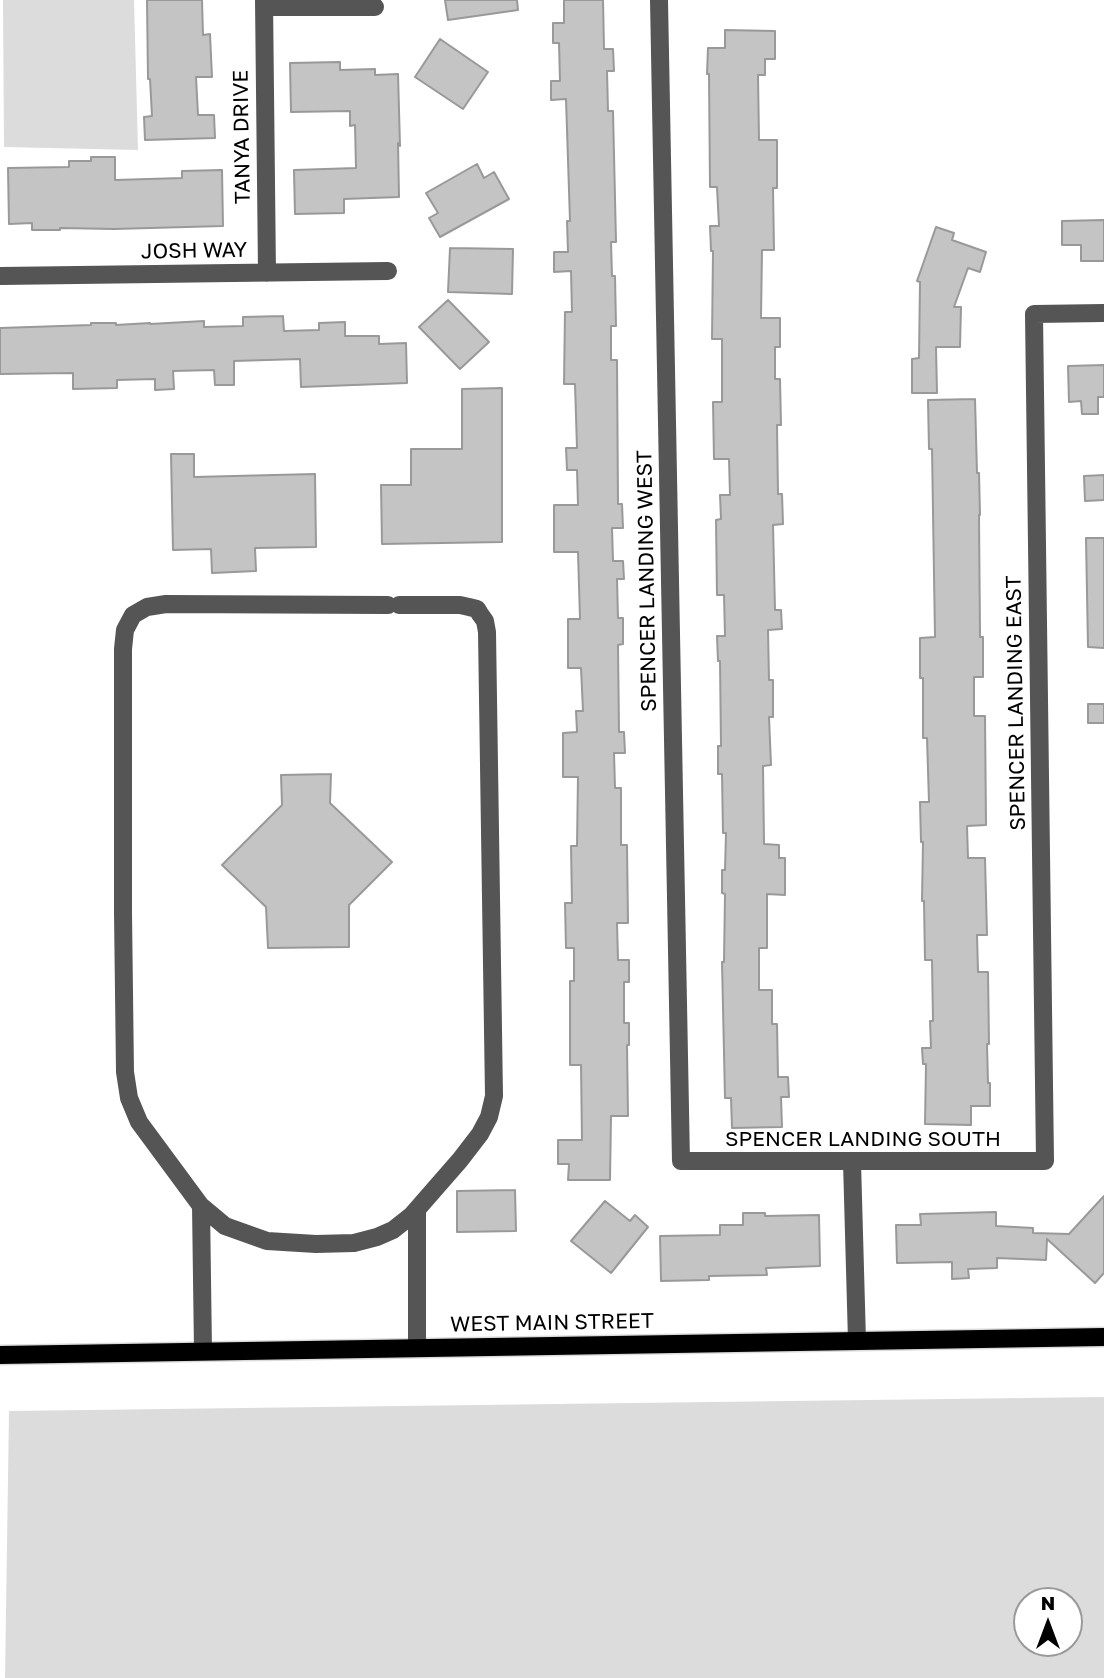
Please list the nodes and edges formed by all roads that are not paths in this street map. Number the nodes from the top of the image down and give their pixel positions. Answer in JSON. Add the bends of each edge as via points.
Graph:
{"nodes":[{"id":1,"x":659,"y":0,"type":"edge"},
{"id":2,"x":264,"y":4,"type":"edge"},
{"id":3,"x":375,"y":8,"type":"dead end"},
{"id":4,"x":388,"y":271,"type":"dead end"},
{"id":5,"x":267,"y":273,"type":"junction"},
{"id":6,"x":0,"y":276,"type":"edge"},
{"id":7,"x":1104,"y":313,"type":"edge"},
{"id":8,"x":681,"y":1161,"type":"joint"},
{"id":9,"x":1045,"y":1161,"type":"joint"},
{"id":10,"x":852,"y":1162,"type":"junction"},
{"id":11,"x":201,"y":1206,"type":"junction"},
{"id":12,"x":418,"y":1209,"type":"junction"},
{"id":13,"x":1104,"y":1337,"type":"edge"},
{"id":14,"x":858,"y":1341,"type":"junction"},
{"id":15,"x":416,"y":1348,"type":"junction"},
{"id":16,"x":203,"y":1352,"type":"junction"},
{"id":17,"x":0,"y":1355,"type":"edge"}],
"edges":[{"from":1,"to":8,"type":"street","name":"SPENCER LANDING WEST"},
{"from":2,"to":3,"type":"street"},
{"from":2,"to":5,"type":"street","name":"TANYA DRIVE"},
{"from":4,"to":5,"type":"street","name":"JOSH WAY"},
{"from":5,"to":6,"type":"street","name":"JOSH WAY"},
{"from":7,"to":9,"type":"street","name":"SPENCER LANDING EAST","via":[[1034,314]]},
{"from":8,"to":10,"type":"street","name":"SPENCER LANDING SOUTH"},
{"from":9,"to":10,"type":"street","name":"SPENCER LANDING SOUTH"},
{"from":10,"to":14,"type":"street"},
{"from":11,"to":12,"type":"street","via":[[225,1226],[267,1241],[316,1244],[377,1237]]},
{"from":11,"to":12,"type":"street","via":[[139,1122],[125,1072],[125,630],[133,615],[166,604],[460,605],[477,609],[487,632],[494,1096],[480,1134]]},
{"from":11,"to":16,"type":"street"},
{"from":12,"to":15,"type":"street"},
{"from":13,"to":14,"type":"main road","name":"WEST MAIN STREET"},
{"from":14,"to":15,"type":"main road","name":"WEST MAIN STREET"},
{"from":15,"to":16,"type":"main road","name":"WEST MAIN STREET"},
{"from":16,"to":17,"type":"main road","name":"WEST MAIN STREET"}]}
